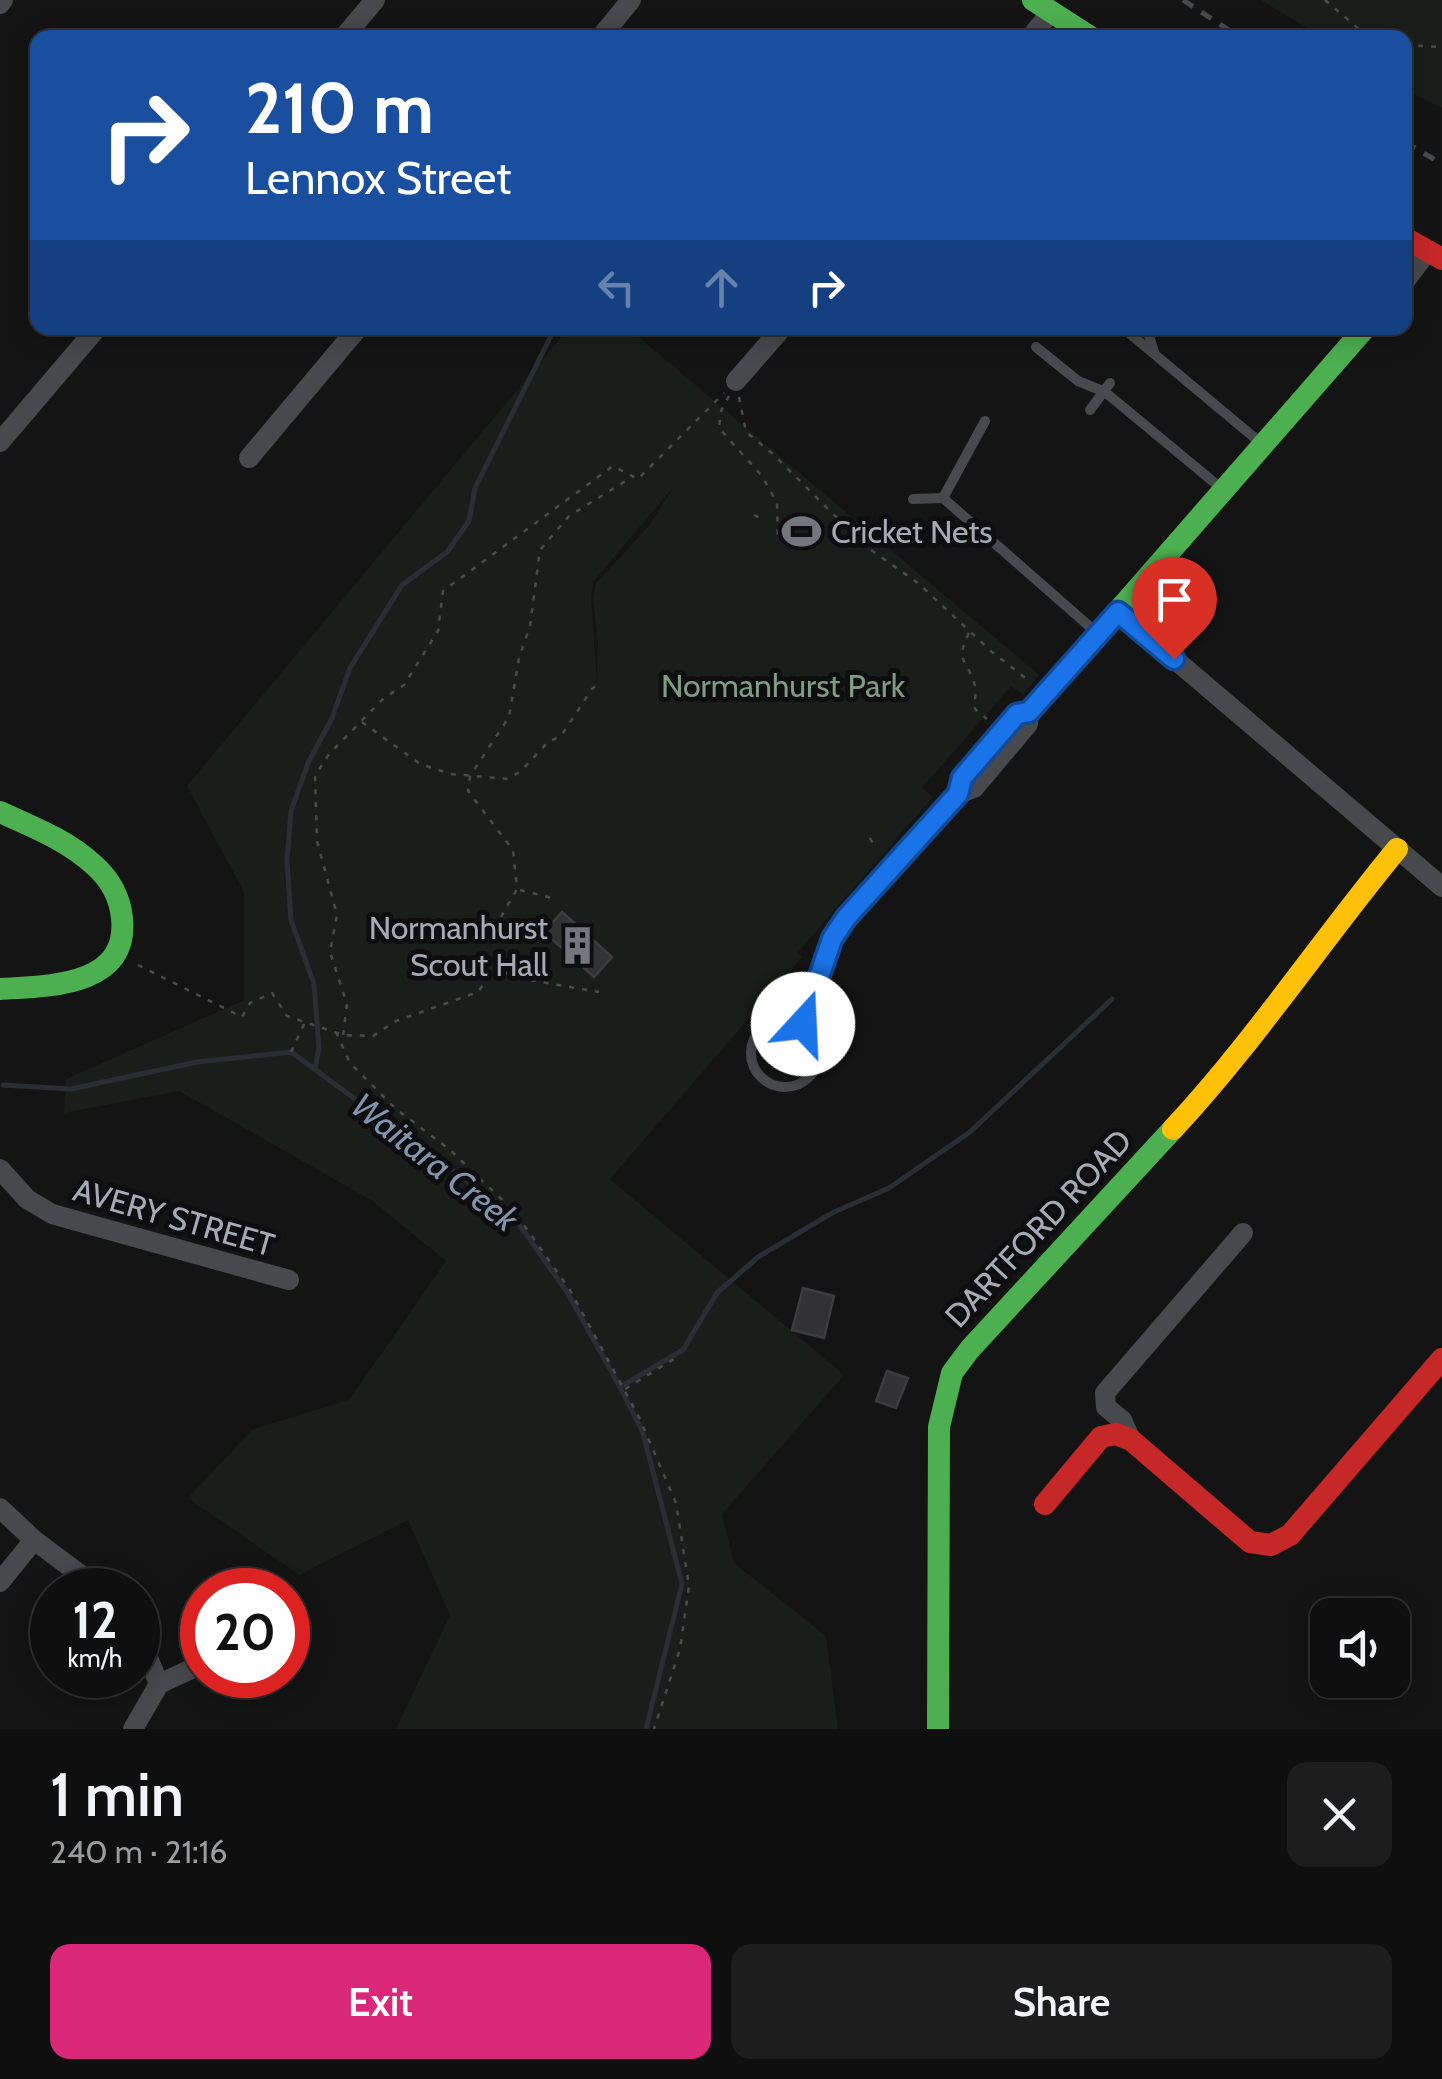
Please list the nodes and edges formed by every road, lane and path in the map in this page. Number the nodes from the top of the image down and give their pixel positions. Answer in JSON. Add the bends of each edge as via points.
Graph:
{"nodes":[{"id":1,"x":375,"y":0,"type":"edge"},
{"id":2,"x":631,"y":0,"type":"edge"},
{"id":3,"x":1325,"y":0,"type":"edge"},
{"id":4,"x":1042,"y":6,"type":"edge"},
{"id":5,"x":350,"y":30,"type":"edge"},
{"id":6,"x":607,"y":30,"type":"edge"},
{"id":7,"x":1033,"y":30,"type":"edge"},
{"id":8,"x":1080,"y":30,"type":"edge"},
{"id":9,"x":1360,"y":30,"type":"edge"},
{"id":10,"x":1412,"y":45,"type":"edge"},
{"id":11,"x":1442,"y":47,"type":"edge"},
{"id":12,"x":1412,"y":242,"type":"edge"},
{"id":13,"x":1435,"y":255,"type":"edge"},
{"id":14,"x":1412,"y":274,"type":"edge"},
{"id":15,"x":91,"y":335,"type":"edge"},
{"id":16,"x":352,"y":335,"type":"edge"},
{"id":17,"x":776,"y":335,"type":"edge"},
{"id":18,"x":1131,"y":335,"type":"edge"},
{"id":19,"x":1149,"y":335,"type":"edge"},
{"id":20,"x":1359,"y":335,"type":"edge"},
{"id":21,"x":1036,"y":347,"type":"dead end"},
{"id":22,"x":1154,"y":354,"type":"junction"},
{"id":23,"x":736,"y":381,"type":"junction"},
{"id":24,"x":1107,"y":388,"type":"junction"},
{"id":25,"x":1090,"y":410,"type":"dead end"},
{"id":26,"x":984,"y":421,"type":"dead end"},
{"id":27,"x":0,"y":442,"type":"edge"},
{"id":28,"x":1262,"y":445,"type":"junction"},
{"id":29,"x":249,"y":458,"type":"dead end"},
{"id":30,"x":634,"y":476,"type":"junction"},
{"id":31,"x":1223,"y":490,"type":"junction"},
{"id":32,"x":943,"y":498,"type":"junction"},
{"id":33,"x":913,"y":499,"type":"dead end"},
{"id":34,"x":754,"y":515,"type":"dead end"},
{"id":35,"x":764,"y":520,"type":"dead end"},
{"id":36,"x":778,"y":542,"type":"dead end"},
{"id":37,"x":1118,"y":612,"type":"junction"},
{"id":38,"x":970,"y":631,"type":"junction"},
{"id":39,"x":1098,"y":634,"type":"junction"},
{"id":40,"x":599,"y":683,"type":"dead end"},
{"id":41,"x":1046,"y":694,"type":"junction"},
{"id":42,"x":1029,"y":712,"type":"junction"},
{"id":43,"x":361,"y":721,"type":"junction"},
{"id":44,"x":1005,"y":730,"type":"junction"},
{"id":45,"x":470,"y":776,"type":"junction"},
{"id":46,"x":958,"y":794,"type":"junction"},
{"id":47,"x":0,"y":812,"type":"edge"},
{"id":48,"x":870,"y":838,"type":"dead end"},
{"id":49,"x":875,"y":848,"type":"dead end"},
{"id":50,"x":1396,"y":849,"type":"junction"},
{"id":51,"x":1442,"y":887,"type":"edge"},
{"id":52,"x":517,"y":889,"type":"junction"},
{"id":53,"x":552,"y":898,"type":"dead end"},
{"id":54,"x":130,"y":961,"type":"dead end"},
{"id":55,"x":495,"y":968,"type":"junction"},
{"id":56,"x":0,"y":989,"type":"edge"},
{"id":57,"x":600,"y":992,"type":"dead end"},
{"id":58,"x":806,"y":1015,"type":"junction"},
{"id":59,"x":305,"y":1022,"type":"junction"},
{"id":60,"x":336,"y":1032,"type":"junction"},
{"id":61,"x":343,"y":1035,"type":"junction"},
{"id":62,"x":291,"y":1052,"type":"dead end"},
{"id":63,"x":0,"y":1169,"type":"edge"},
{"id":64,"x":7,"y":1194,"type":"edge"},
{"id":65,"x":1244,"y":1233,"type":"dead end"},
{"id":66,"x":289,"y":1280,"type":"dead end"},
{"id":67,"x":680,"y":1356,"type":"dead end"},
{"id":68,"x":1442,"y":1358,"type":"edge"},
{"id":69,"x":625,"y":1390,"type":"junction"},
{"id":70,"x":1131,"y":1440,"type":"junction"},
{"id":71,"x":1045,"y":1504,"type":"dead end"},
{"id":72,"x":0,"y":1508,"type":"edge"},
{"id":73,"x":34,"y":1540,"type":"junction"},
{"id":74,"x":72,"y":1568,"type":"edge"},
{"id":75,"x":0,"y":1582,"type":"edge"},
{"id":76,"x":151,"y":1698,"type":"edge"},
{"id":77,"x":133,"y":1729,"type":"edge"},
{"id":78,"x":654,"y":1729,"type":"edge"},
{"id":79,"x":938,"y":1729,"type":"edge"}],
"edges":[{"from":1,"to":5,"type":"street"},
{"from":2,"to":6,"type":"street"},
{"from":3,"to":9,"type":"path"},
{"from":4,"to":7,"type":"street"},
{"from":4,"to":8,"type":"street"},
{"from":10,"to":11,"type":"path"},
{"from":12,"to":13,"type":"street"},
{"from":13,"to":14,"type":"street"},
{"from":15,"to":27,"type":"street"},
{"from":16,"to":29,"type":"street"},
{"from":17,"to":23,"type":"street"},
{"from":18,"to":22,"type":"lane"},
{"from":19,"to":22,"type":"lane"},
{"from":20,"to":28,"type":"street"},
{"from":21,"to":24,"type":"lane","via":[[1078,381]]},
{"from":22,"to":28,"type":"lane"},
{"from":23,"to":30,"type":"path"},
{"from":23,"to":36,"type":"path","via":[[719,428],[762,476],[776,504]]},
{"from":23,"to":38,"type":"path","via":[[746,432],[864,546]]},
{"from":24,"to":25,"type":"lane"},
{"from":24,"to":31,"type":"lane"},
{"from":26,"to":32,"type":"lane"},
{"from":28,"to":31,"type":"street"},
{"from":30,"to":43,"type":"path","via":[[613,466],[443,591],[430,644],[404,685]]},
{"from":30,"to":45,"type":"path","via":[[569,516],[540,550],[509,717]]},
{"from":31,"to":37,"type":"street"},
{"from":32,"to":33,"type":"lane"},
{"from":32,"to":39,"type":"lane"},
{"from":34,"to":35,"type":"path"},
{"from":37,"to":39,"type":"street"},
{"from":37,"to":50,"type":"street"},
{"from":38,"to":41,"type":"path"},
{"from":38,"to":44,"type":"path","via":[[961,661],[974,682],[974,710]]},
{"from":39,"to":41,"type":"street"},
{"from":40,"to":45,"type":"path","via":[[562,736],[521,771],[508,779]]},
{"from":41,"to":42,"type":"street"},
{"from":42,"to":44,"type":"street","via":[[1017,714]]},
{"from":42,"to":46,"type":"street","via":[[1028,724],[974,788]]},
{"from":43,"to":45,"type":"path","via":[[420,764]]},
{"from":43,"to":61,"type":"path","via":[[314,776],[317,841],[337,914],[330,952],[347,1004]]},
{"from":44,"to":46,"type":"street","via":[[962,778]]},
{"from":45,"to":52,"type":"path","via":[[468,791],[513,850]]},
{"from":46,"to":58,"type":"street","via":[[846,918]]},
{"from":47,"to":56,"type":"street","via":[[88,859],[116,889],[124,934],[116,958],[88,978]]},
{"from":48,"to":49,"type":"path"},
{"from":50,"to":51,"type":"street"},
{"from":50,"to":79,"type":"street","name":"DARTFORD ROAD","via":[[1202,1098],[952,1373],[939,1426]]},
{"from":52,"to":53,"type":"path"},
{"from":52,"to":55,"type":"path","via":[[498,922]]},
{"from":54,"to":59,"type":"path","via":[[242,1017],[250,1004],[272,994],[287,1016]]},
{"from":55,"to":57,"type":"path"},
{"from":55,"to":61,"type":"path","via":[[478,992],[373,1036]]},
{"from":58,"to":58,"type":"lane","via":[[818,1045],[815,1071],[794,1086],[768,1083],[752,1062],[756,1036],[777,1020]]},
{"from":59,"to":60,"type":"path"},
{"from":59,"to":62,"type":"path"},
{"from":60,"to":61,"type":"path"},
{"from":60,"to":69,"type":"path","via":[[350,1063],[514,1212],[570,1290]]},
{"from":63,"to":64,"type":"street","name":"AVERY STREET"},
{"from":64,"to":66,"type":"street","name":"AVERY STREET","via":[[52,1214]]},
{"from":65,"to":70,"type":"street","via":[[1105,1393],[1106,1406]]},
{"from":67,"to":69,"type":"path"},
{"from":68,"to":70,"type":"street","via":[[1278,1545],[1250,1542]]},
{"from":69,"to":78,"type":"path","via":[[676,1503],[689,1586],[680,1649]]},
{"from":70,"to":71,"type":"street","via":[[1101,1438]]},
{"from":72,"to":73,"type":"street"},
{"from":73,"to":74,"type":"street"},
{"from":73,"to":75,"type":"street"},
{"from":76,"to":77,"type":"street"}]}
